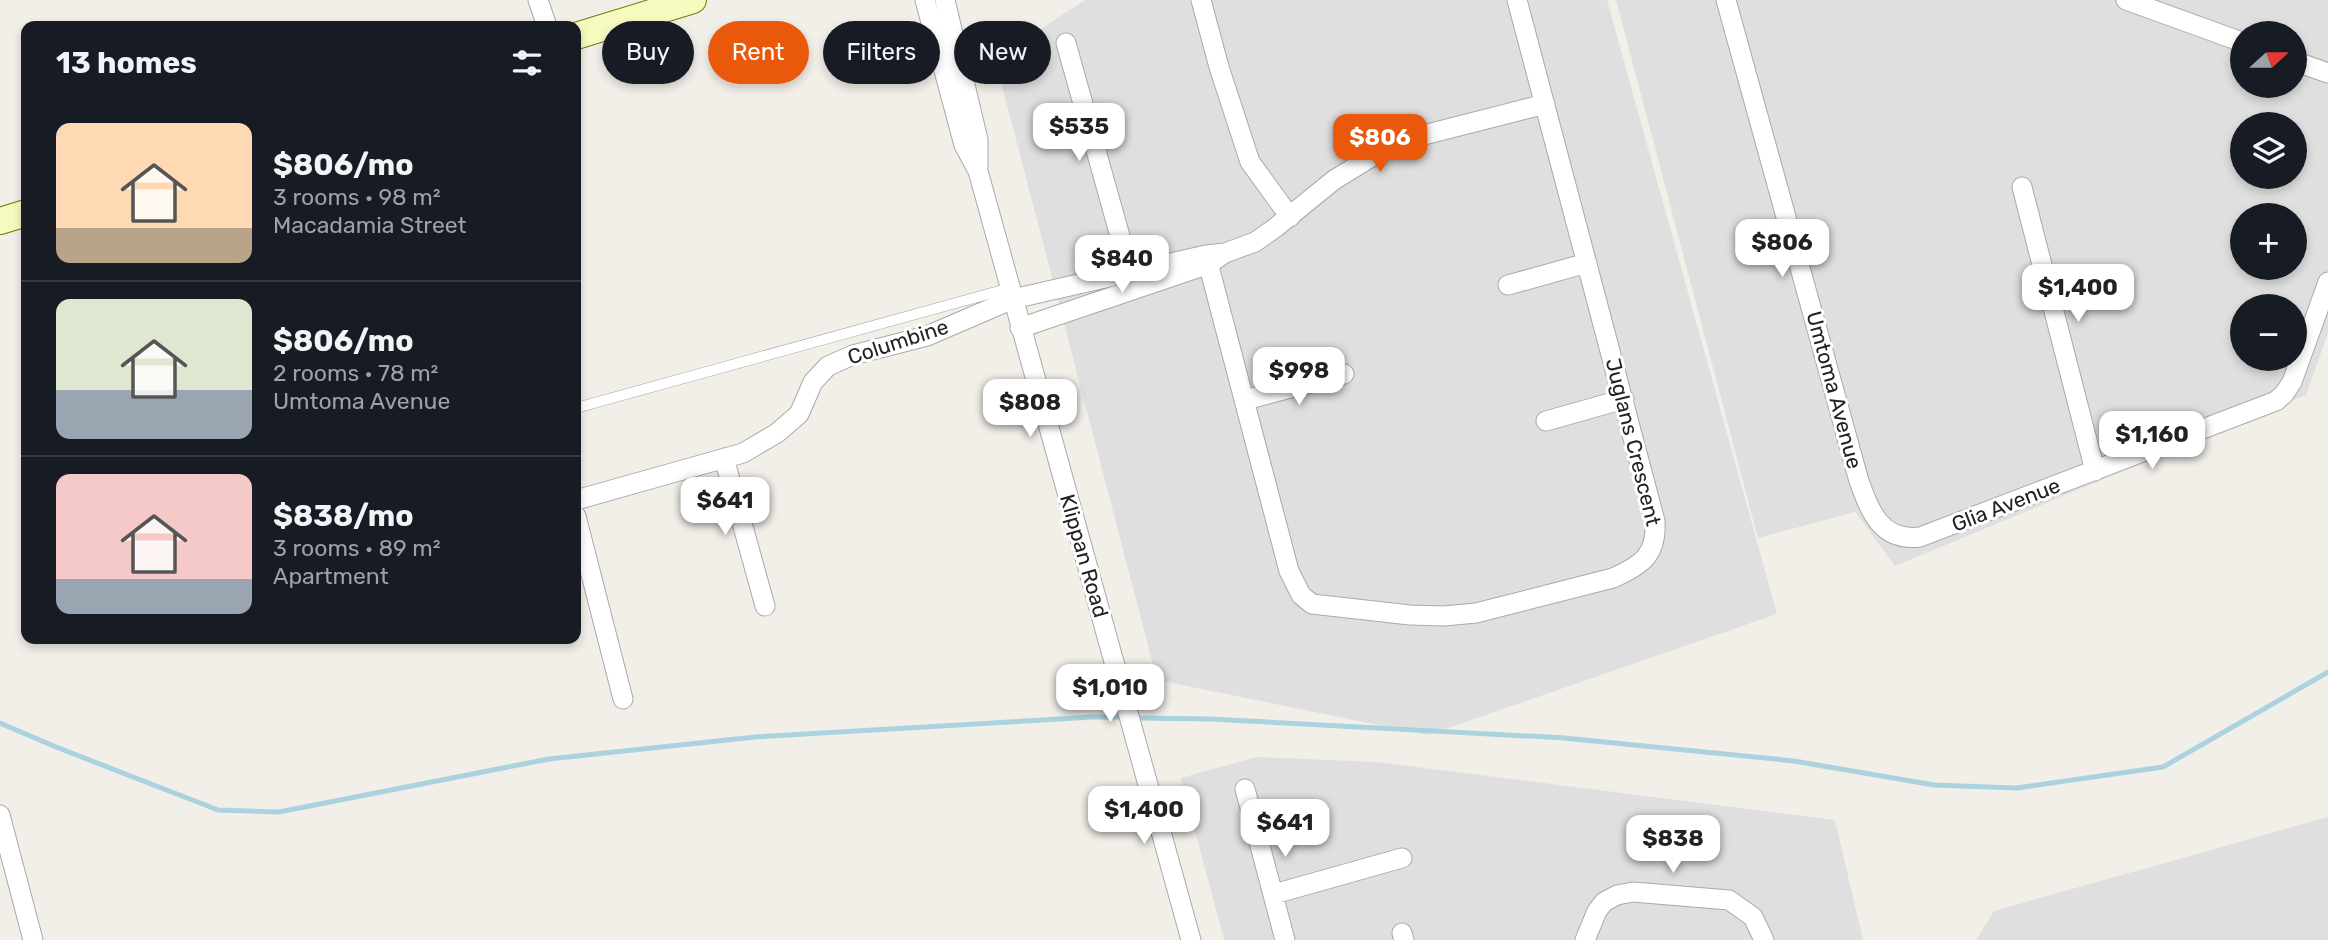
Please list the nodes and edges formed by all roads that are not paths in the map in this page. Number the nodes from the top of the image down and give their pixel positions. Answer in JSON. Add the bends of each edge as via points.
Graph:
{"nodes":[{"id":1,"x":538,"y":0,"type":"edge"},
{"id":2,"x":644,"y":0,"type":"edge"},
{"id":3,"x":692,"y":0,"type":"edge"},
{"id":4,"x":925,"y":0,"type":"edge"},
{"id":5,"x":945,"y":0,"type":"edge"},
{"id":6,"x":1201,"y":0,"type":"edge"},
{"id":7,"x":1517,"y":0,"type":"edge"},
{"id":8,"x":1726,"y":0,"type":"edge"},
{"id":9,"x":2126,"y":0,"type":"edge"},
{"id":10,"x":545,"y":21,"type":"edge"},
{"id":11,"x":580,"y":21,"type":"edge"},
{"id":12,"x":581,"y":34,"type":"edge"},
{"id":13,"x":2230,"y":38,"type":"edge"},
{"id":14,"x":1066,"y":43,"type":"dead end"},
{"id":15,"x":2307,"y":66,"type":"edge"},
{"id":16,"x":2328,"y":73,"type":"edge"},
{"id":17,"x":1545,"y":104,"type":"junction"},
{"id":18,"x":978,"y":171,"type":"junction"},
{"id":19,"x":2022,"y":187,"type":"dead end"},
{"id":20,"x":21,"y":201,"type":"edge"},
{"id":21,"x":0,"y":208,"type":"edge"},
{"id":22,"x":21,"y":215,"type":"edge"},
{"id":23,"x":1290,"y":217,"type":"junction"},
{"id":24,"x":0,"y":221,"type":"edge"},
{"id":25,"x":1214,"y":258,"type":"junction"},
{"id":26,"x":1587,"y":263,"type":"junction"},
{"id":27,"x":1130,"y":272,"type":"junction"},
{"id":28,"x":2328,"y":282,"type":"edge"},
{"id":29,"x":1508,"y":285,"type":"dead end"},
{"id":30,"x":1011,"y":293,"type":"junction"},
{"id":31,"x":1020,"y":328,"type":"junction"},
{"id":32,"x":1344,"y":374,"type":"dead end"},
{"id":33,"x":1624,"y":399,"type":"junction"},
{"id":34,"x":1245,"y":400,"type":"junction"},
{"id":35,"x":581,"y":407,"type":"edge"},
{"id":36,"x":1546,"y":421,"type":"dead end"},
{"id":37,"x":724,"y":458,"type":"junction"},
{"id":38,"x":2095,"y":471,"type":"junction"},
{"id":39,"x":581,"y":499,"type":"edge"},
{"id":40,"x":1887,"y":531,"type":"joint"},
{"id":41,"x":581,"y":535,"type":"edge"},
{"id":42,"x":765,"y":606,"type":"dead end"},
{"id":43,"x":623,"y":699,"type":"dead end"},
{"id":44,"x":1245,"y":789,"type":"dead end"},
{"id":45,"x":0,"y":816,"type":"edge"},
{"id":46,"x":3,"y":836,"type":"edge"},
{"id":47,"x":1402,"y":858,"type":"dead end"},
{"id":48,"x":1274,"y":894,"type":"junction"},
{"id":49,"x":33,"y":940,"type":"edge"},
{"id":50,"x":1191,"y":940,"type":"edge"},
{"id":51,"x":1285,"y":940,"type":"edge"},
{"id":52,"x":1586,"y":940,"type":"edge"},
{"id":53,"x":1763,"y":940,"type":"edge"}],
"edges":[{"from":1,"to":10,"type":"street"},
{"from":2,"to":11,"type":"main road"},
{"from":3,"to":12,"type":"main road"},
{"from":4,"to":18,"type":"street","name":"Klippan Road","via":[[964,145]]},
{"from":5,"to":18,"type":"street","name":"Klippan Road","via":[[978,140]]},
{"from":6,"to":23,"type":"street","via":[[1250,162]]},
{"from":7,"to":17,"type":"street","name":"Juglans Crescent"},
{"from":8,"to":40,"type":"street","name":"Umtoma Avenue","via":[[1859,481],[1867,503]]},
{"from":9,"to":13,"type":"street"},
{"from":14,"to":27,"type":"street"},
{"from":15,"to":16,"type":"street"},
{"from":17,"to":23,"type":"street","via":[[1386,148],[1334,180]]},
{"from":17,"to":26,"type":"street","name":"Juglans Crescent"},
{"from":18,"to":30,"type":"street","name":"Klippan Road"},
{"from":19,"to":38,"type":"street"},
{"from":20,"to":21,"type":"main road"},
{"from":22,"to":24,"type":"main road"},
{"from":23,"to":25,"type":"street","via":[[1255,242]]},
{"from":25,"to":27,"type":"street","name":"Columbine"},
{"from":25,"to":31,"type":"street"},
{"from":25,"to":34,"type":"street","name":"Juglans Crescent"},
{"from":26,"to":29,"type":"street"},
{"from":26,"to":33,"type":"street","name":"Juglans Crescent"},
{"from":27,"to":30,"type":"street","name":"Columbine"},
{"from":28,"to":38,"type":"street","name":"Glia Avenue","via":[[2292,382],[2276,401]]},
{"from":30,"to":31,"type":"street","name":"Klippan Road"},
{"from":30,"to":35,"type":"lane"},
{"from":30,"to":37,"type":"street","name":"Columbine","via":[[927,336],[828,366],[813,382],[799,414],[743,453]]},
{"from":31,"to":50,"type":"street","name":"Klippan Road"},
{"from":32,"to":34,"type":"street"},
{"from":33,"to":34,"type":"street","name":"Juglans Crescent","via":[[1656,521],[1656,536],[1644,560],[1613,578],[1476,613],[1444,616],[1326,607],[1301,595],[1289,571]]},
{"from":33,"to":36,"type":"street"},
{"from":37,"to":39,"type":"street","name":"Columbine"},
{"from":37,"to":42,"type":"street"},
{"from":38,"to":40,"type":"street","name":"Glia Avenue","via":[[1920,537],[1899,537]]},
{"from":41,"to":43,"type":"street"},
{"from":44,"to":48,"type":"street"},
{"from":45,"to":46,"type":"street"},
{"from":46,"to":49,"type":"street"},
{"from":47,"to":48,"type":"street"},
{"from":48,"to":51,"type":"street"},
{"from":52,"to":53,"type":"street","via":[[1604,902],[1633,892],[1729,900],[1753,917]]}]}
